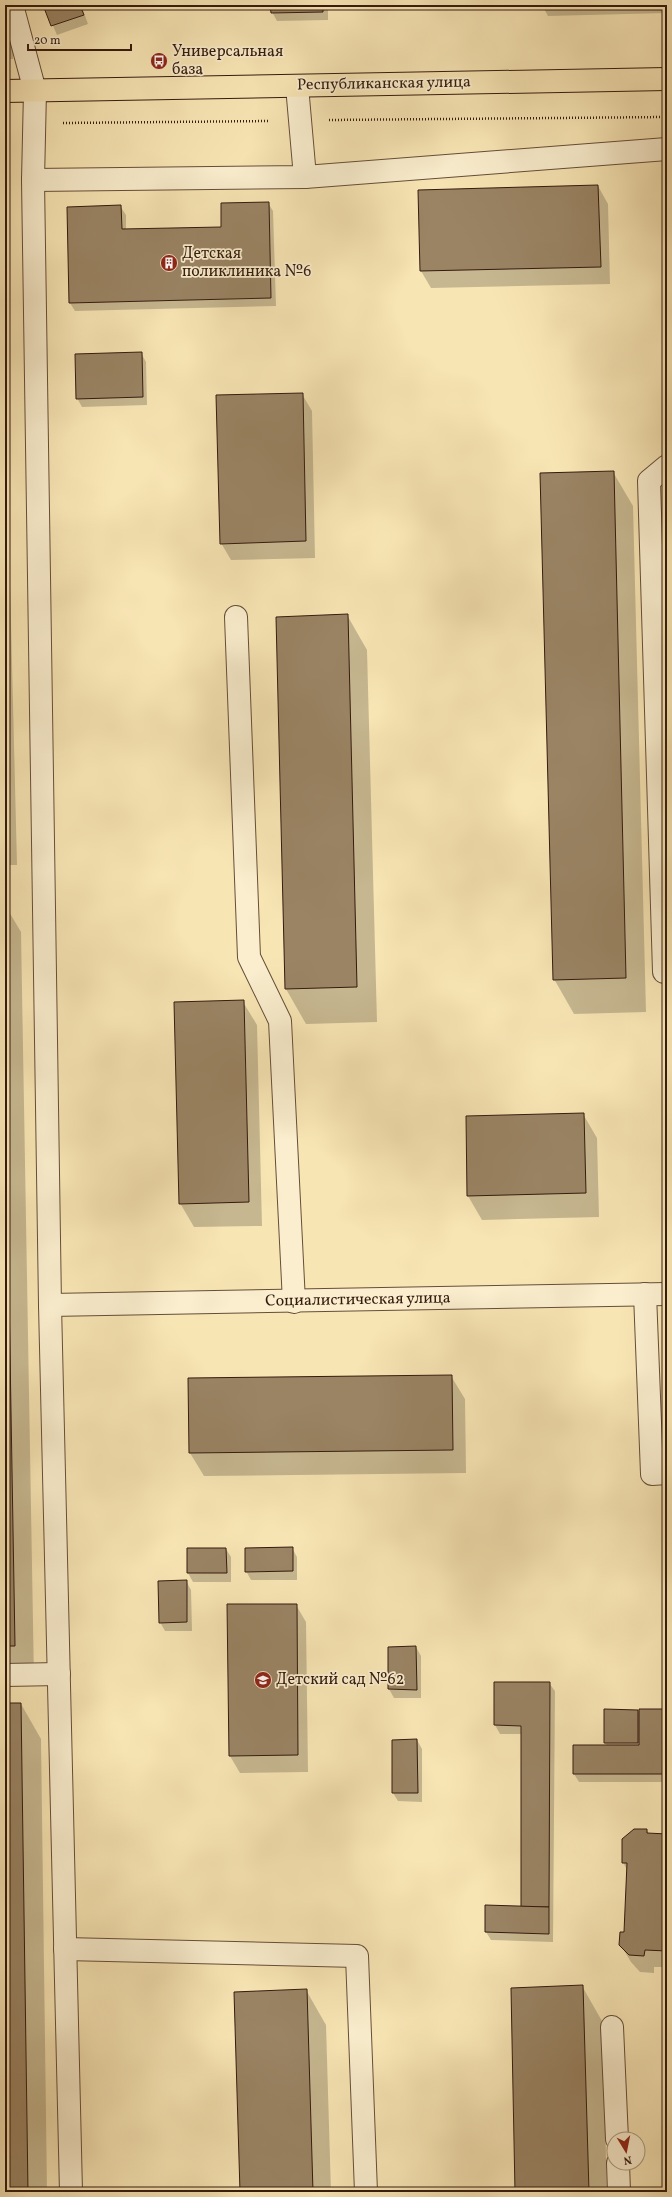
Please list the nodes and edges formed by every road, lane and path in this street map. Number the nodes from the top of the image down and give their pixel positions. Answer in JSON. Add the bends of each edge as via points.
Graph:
{"nodes":[{"id":1,"x":12,"y":5,"type":"edge"},
{"id":2,"x":667,"y":79,"type":"edge"},
{"id":3,"x":297,"y":86,"type":"junction"},
{"id":4,"x":5,"y":91,"type":"edge"},
{"id":5,"x":35,"y":91,"type":"junction"},
{"id":6,"x":667,"y":117,"type":"edge"},
{"id":7,"x":300,"y":120,"type":"junction"},
{"id":8,"x":35,"y":123,"type":"junction"},
{"id":9,"x":667,"y":150,"type":"edge"},
{"id":10,"x":305,"y":178,"type":"junction"},
{"id":11,"x":33,"y":180,"type":"junction"},
{"id":12,"x":667,"y":466,"type":"edge"},
{"id":13,"x":236,"y":617,"type":"dead end"},
{"id":14,"x":667,"y":972,"type":"edge"},
{"id":15,"x":645,"y":1294,"type":"junction"},
{"id":16,"x":667,"y":1294,"type":"edge"},
{"id":17,"x":294,"y":1302,"type":"junction"},
{"id":18,"x":50,"y":1305,"type":"junction"},
{"id":19,"x":667,"y":1473,"type":"edge"},
{"id":20,"x":59,"y":1674,"type":"junction"},
{"id":21,"x":5,"y":1675,"type":"edge"},
{"id":22,"x":65,"y":1949,"type":"junction"},
{"id":23,"x":612,"y":2027,"type":"dead end"},
{"id":24,"x":617,"y":2131,"type":"edge"},
{"id":25,"x":618,"y":2171,"type":"edge"},
{"id":26,"x":71,"y":2192,"type":"edge"},
{"id":27,"x":366,"y":2192,"type":"edge"},
{"id":28,"x":619,"y":2192,"type":"edge"}],
"edges":[{"from":1,"to":5,"type":"street"},
{"from":2,"to":3,"type":"main road","name":"Республиканская улица"},
{"from":3,"to":5,"type":"main road","name":"Республиканская улица"},
{"from":3,"to":7,"type":"street"},
{"from":4,"to":5,"type":"main road","name":"Республиканская улица"},
{"from":5,"to":8,"type":"street"},
{"from":6,"to":7,"type":"path"},
{"from":7,"to":8,"type":"path"},
{"from":7,"to":10,"type":"street"},
{"from":8,"to":11,"type":"street"},
{"from":9,"to":10,"type":"street"},
{"from":10,"to":11,"type":"street"},
{"from":11,"to":18,"type":"street"},
{"from":12,"to":14,"type":"street","via":[[649,481],[664,972]]},
{"from":13,"to":17,"type":"street","via":[[249,957],[280,1021]]},
{"from":15,"to":16,"type":"street","name":"Социалистическая улица"},
{"from":15,"to":17,"type":"street","name":"Социалистическая улица"},
{"from":15,"to":19,"type":"street","via":[[652,1474]]},
{"from":17,"to":18,"type":"street","name":"Социалистическая улица"},
{"from":18,"to":20,"type":"street"},
{"from":20,"to":21,"type":"street"},
{"from":20,"to":22,"type":"street"},
{"from":22,"to":26,"type":"street"},
{"from":22,"to":27,"type":"street","via":[[357,1956]]},
{"from":23,"to":24,"type":"street"},
{"from":25,"to":28,"type":"street"}]}
